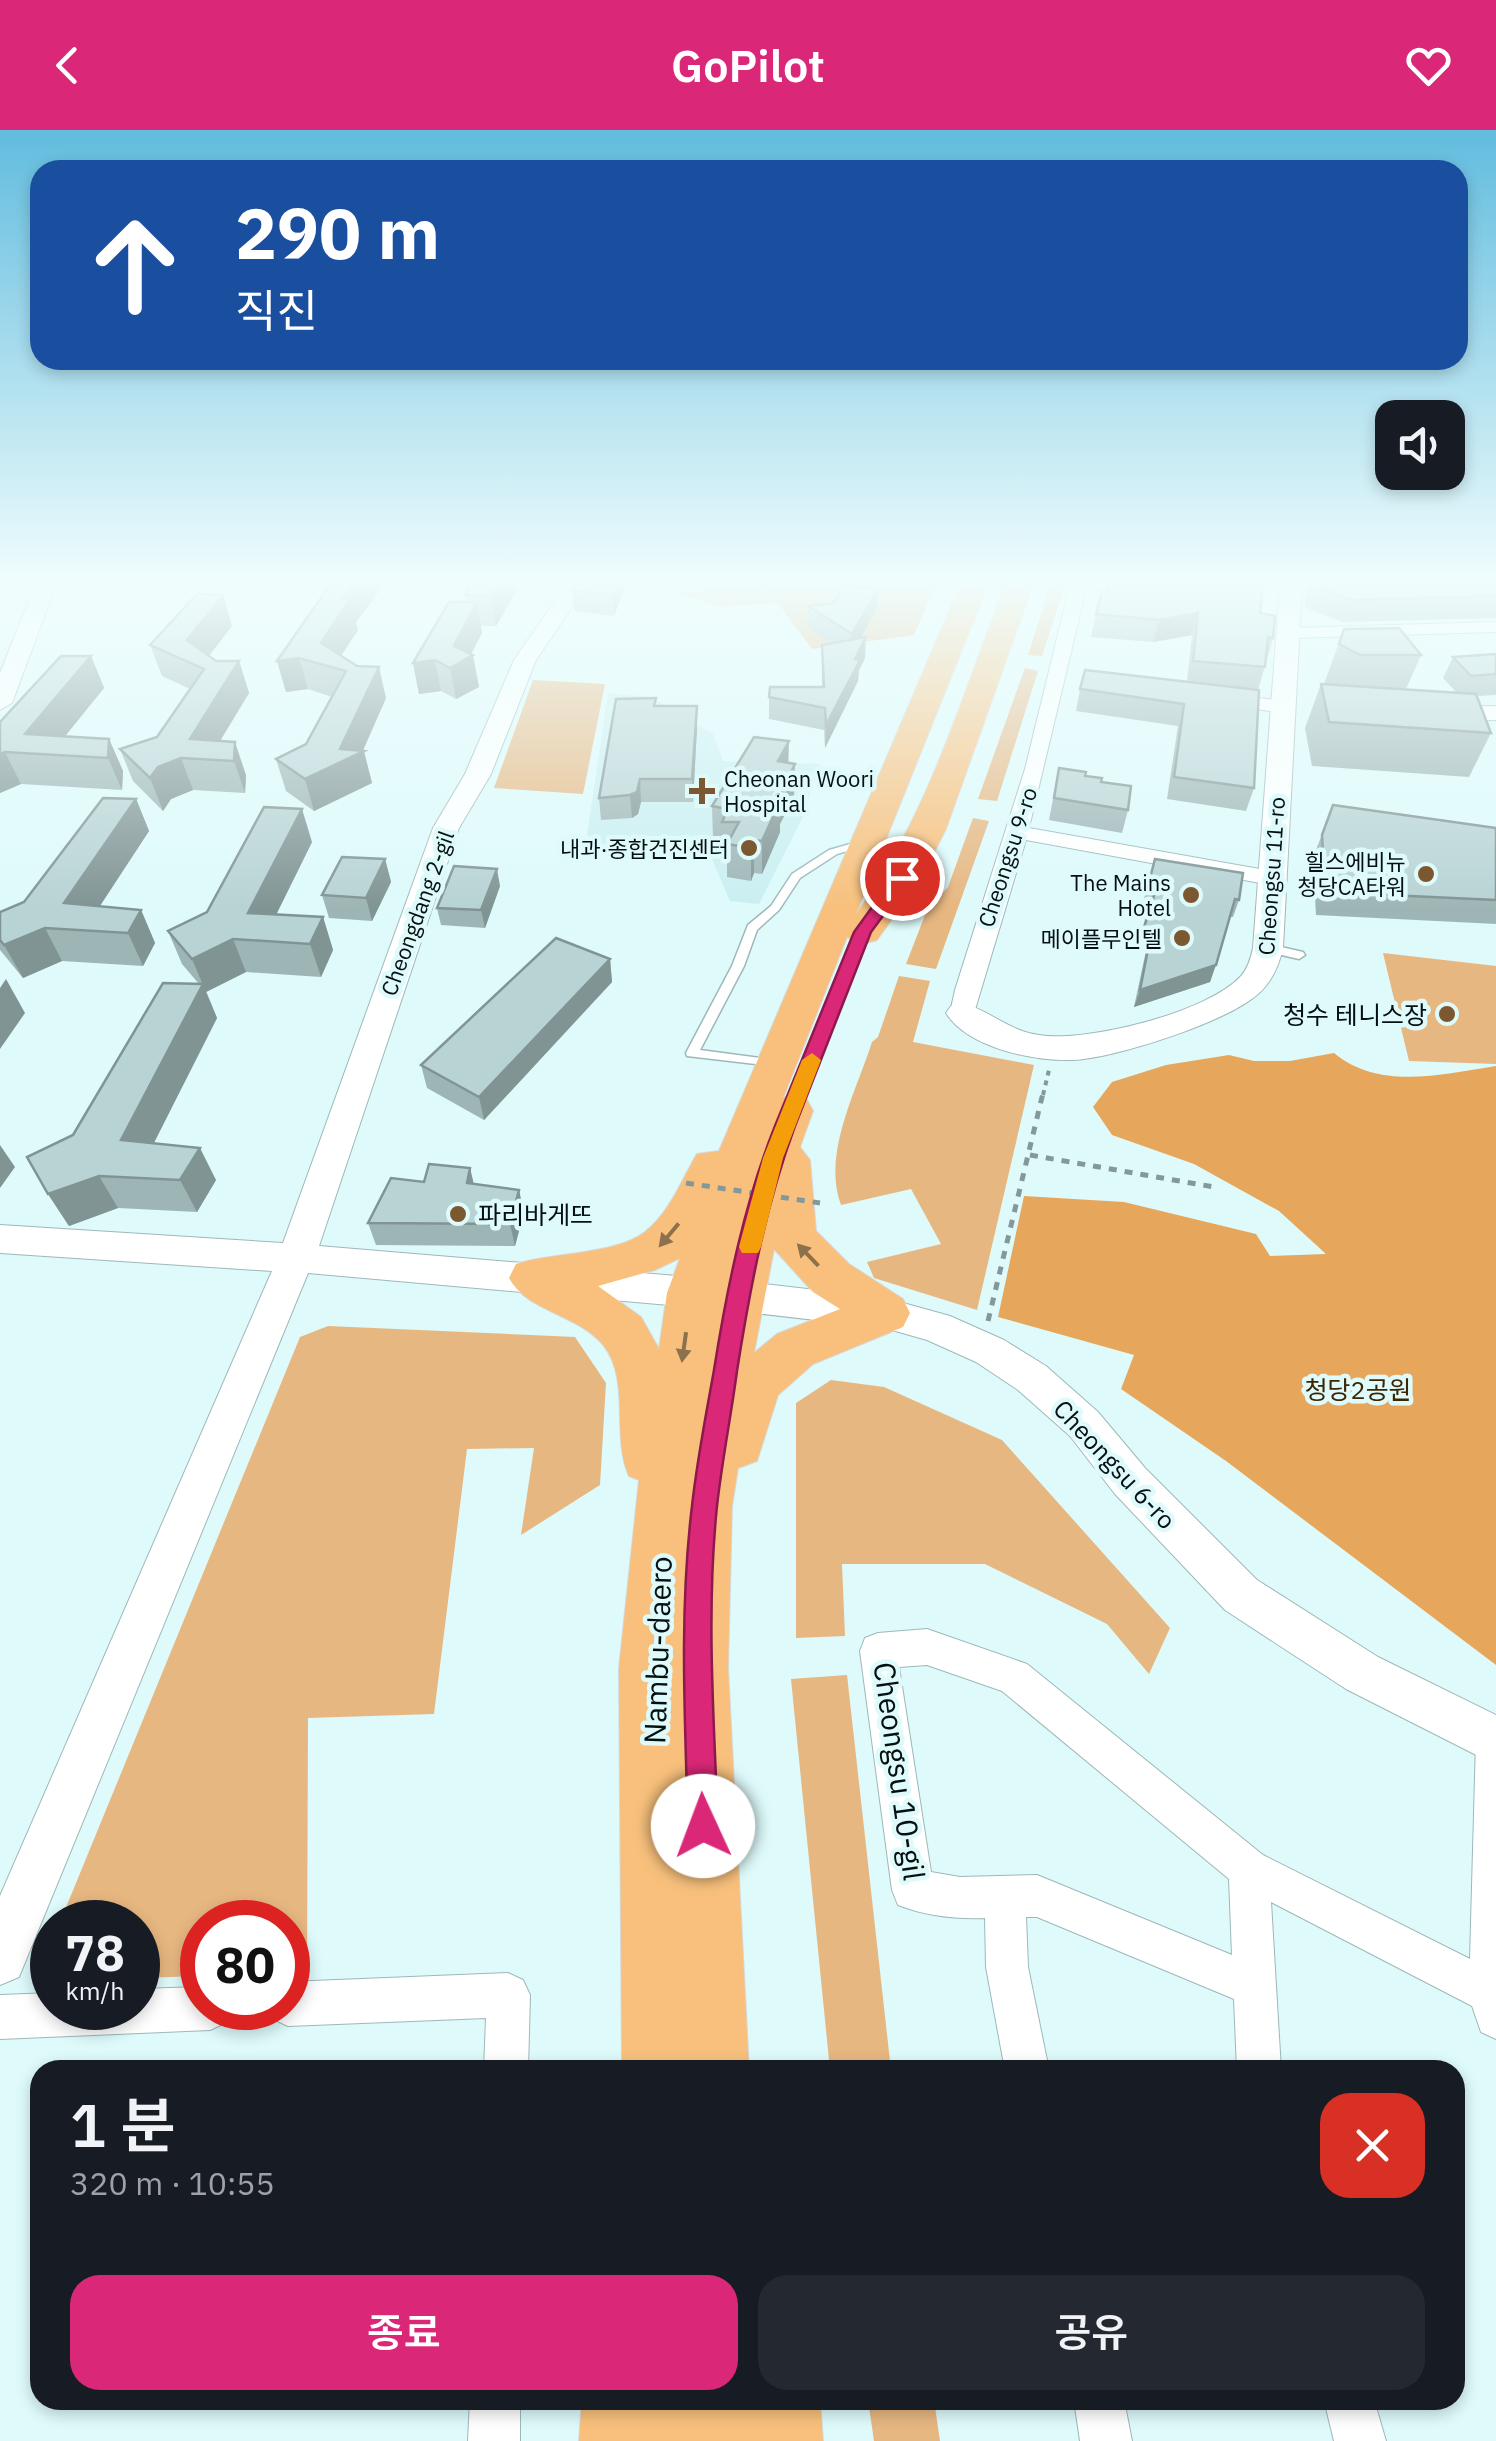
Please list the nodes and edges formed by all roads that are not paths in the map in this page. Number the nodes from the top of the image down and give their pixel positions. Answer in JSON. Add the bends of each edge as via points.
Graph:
{"nodes":[{"id":1,"x":512,"y":693,"type":"edge"},
{"id":2,"x":915,"y":693,"type":"edge"},
{"id":3,"x":934,"y":693,"type":"edge"},
{"id":4,"x":950,"y":693,"type":"edge"},
{"id":5,"x":979,"y":693,"type":"edge"},
{"id":6,"x":1065,"y":693,"type":"edge"},
{"id":7,"x":1285,"y":693,"type":"edge"},
{"id":8,"x":1193,"y":695,"type":"edge"},
{"id":9,"x":1284,"y":708,"type":"junction"},
{"id":10,"x":1316,"y":711,"type":"dead end"},
{"id":11,"x":1496,"y":713,"type":"edge"},
{"id":12,"x":1400,"y":714,"type":"edge"},
{"id":13,"x":1018,"y":832,"type":"junction"},
{"id":14,"x":850,"y":847,"type":"junction"},
{"id":15,"x":1271,"y":878,"type":"junction"},
{"id":16,"x":848,"y":929,"type":"junction"},
{"id":17,"x":1268,"y":948,"type":"junction"},
{"id":18,"x":1299,"y":955,"type":"dead end"},
{"id":19,"x":962,"y":1012,"type":"joint"},
{"id":20,"x":778,"y":1085,"type":"junction"},
{"id":21,"x":0,"y":1239,"type":"edge"},
{"id":22,"x":296,"y":1258,"type":"junction"},
{"id":23,"x":534,"y":1278,"type":"junction"},
{"id":24,"x":714,"y":1295,"type":"junction"},
{"id":25,"x":886,"y":1313,"type":"junction"},
{"id":26,"x":679,"y":1580,"type":"junction"},
{"id":27,"x":1495,"y":1741,"type":"edge"},
{"id":28,"x":703,"y":1826,"type":"junction"},
{"id":29,"x":1249,"y":1869,"type":"junction"},
{"id":30,"x":655,"y":1884,"type":"junction"},
{"id":31,"x":1005,"y":1899,"type":"junction"},
{"id":32,"x":0,"y":1958,"type":"edge"},
{"id":33,"x":1254,"y":1986,"type":"junction"},
{"id":34,"x":1494,"y":2002,"type":"edge"},
{"id":35,"x":310,"y":2003,"type":"edge"},
{"id":36,"x":180,"y":2009,"type":"edge"},
{"id":37,"x":0,"y":2016,"type":"edge"},
{"id":38,"x":506,"y":2060,"type":"edge"},
{"id":39,"x":645,"y":2060,"type":"edge"},
{"id":40,"x":659,"y":2060,"type":"edge"},
{"id":41,"x":712,"y":2060,"type":"edge"},
{"id":42,"x":738,"y":2060,"type":"edge"},
{"id":43,"x":1026,"y":2060,"type":"edge"},
{"id":44,"x":1259,"y":2060,"type":"edge"},
{"id":45,"x":496,"y":2410,"type":"edge"},
{"id":46,"x":624,"y":2410,"type":"edge"},
{"id":47,"x":666,"y":2410,"type":"edge"},
{"id":48,"x":724,"y":2410,"type":"edge"},
{"id":49,"x":778,"y":2410,"type":"edge"},
{"id":50,"x":1101,"y":2410,"type":"edge"},
{"id":51,"x":1352,"y":2410,"type":"edge"},
{"id":52,"x":494,"y":2441,"type":"edge"},
{"id":53,"x":622,"y":2441,"type":"edge"},
{"id":54,"x":667,"y":2441,"type":"edge"},
{"id":55,"x":726,"y":2441,"type":"edge"},
{"id":56,"x":780,"y":2441,"type":"edge"},
{"id":57,"x":1106,"y":2441,"type":"edge"},
{"id":58,"x":1360,"y":2441,"type":"edge"}],
"edges":[{"from":1,"to":22,"type":"street","name":"Cheongdang 2-gil","via":[[446,828]]},
{"from":2,"to":14,"type":"highway"},
{"from":3,"to":16,"type":"highway","name":"Nambu-daero"},
{"from":4,"to":16,"type":"highway","name":"Nambu-daero"},
{"from":5,"to":16,"type":"highway","via":[[928,829],[902,878]]},
{"from":6,"to":13,"type":"street","name":"Cheongsu 9-ro"},
{"from":7,"to":9,"type":"street","name":"Cheongsu 11-ro"},
{"from":8,"to":9,"type":"street"},
{"from":9,"to":10,"type":"street"},
{"from":9,"to":15,"type":"street","name":"Cheongsu 11-ro"},
{"from":11,"to":12,"type":"street"},
{"from":13,"to":15,"type":"street"},
{"from":13,"to":19,"type":"street","name":"Cheongsu 9-ro"},
{"from":14,"to":16,"type":"highway"},
{"from":14,"to":20,"type":"lane","via":[[796,876],[752,928],[692,1052]]},
{"from":15,"to":17,"type":"street","name":"Cheongsu 11-ro"},
{"from":16,"to":20,"type":"highway","name":"Nambu-daero"},
{"from":17,"to":18,"type":"lane"},
{"from":17,"to":19,"type":"street","name":"Cheongsu 11-ro","via":[[1264,966],[1239,995],[1162,1028],[1075,1050],[983,1031]]},
{"from":20,"to":23,"type":"highway","one_way":true,"via":[[722,1146],[696,1201],[660,1248]]},
{"from":20,"to":24,"type":"highway","name":"Nambu-daero"},
{"from":25,"to":20,"type":"highway","one_way":true,"via":[[831,1278],[792,1238]]},
{"from":21,"to":22,"type":"street"},
{"from":22,"to":23,"type":"street"},
{"from":22,"to":32,"type":"street","name":"Cheongdang 2-gil"},
{"from":23,"to":24,"type":"street"},
{"from":23,"to":26,"type":"highway","via":[[612,1320],[633,1350]]},
{"from":24,"to":25,"type":"street","name":"Cheongsu 6-ro"},
{"from":24,"to":26,"type":"highway","name":"Nambu-daero","via":[[665,1496]]},
{"from":25,"to":26,"type":"highway","via":[[795,1349],[754,1383]]},
{"from":25,"to":27,"type":"street","name":"Cheongsu 6-ro","via":[[990,1350],[1032,1378],[1084,1424],[1241,1595],[1362,1673]]},
{"from":26,"to":28,"type":"highway","name":"Nambu-daero","via":[[697,1668]]},
{"from":26,"to":30,"type":"highway","name":"Nambu-daero","via":[[650,1668]]},
{"from":27,"to":34,"type":"street"},
{"from":28,"to":41,"type":"highway","name":"Nambu-daero"},
{"from":28,"to":42,"type":"highway"},
{"from":29,"to":31,"type":"street","name":"Cheongsu 10-gil","via":[[1014,1677],[927,1647],[878,1652],[913,1890]]},
{"from":29,"to":33,"type":"street"},
{"from":29,"to":34,"type":"street","name":"Cheongsu 10-gil"},
{"from":30,"to":39,"type":"highway"},
{"from":30,"to":40,"type":"highway","name":"Nambu-daero"},
{"from":31,"to":33,"type":"street","via":[[1038,1896]]},
{"from":31,"to":43,"type":"street","via":[[1007,1967]]},
{"from":33,"to":44,"type":"street"},
{"from":35,"to":38,"type":"street","via":[[508,1995]]},
{"from":36,"to":37,"type":"street"},
{"from":45,"to":52,"type":"street"},
{"from":46,"to":53,"type":"highway"},
{"from":47,"to":54,"type":"highway"},
{"from":48,"to":55,"type":"highway"},
{"from":49,"to":56,"type":"highway"},
{"from":50,"to":57,"type":"street"},
{"from":51,"to":58,"type":"street"}]}
